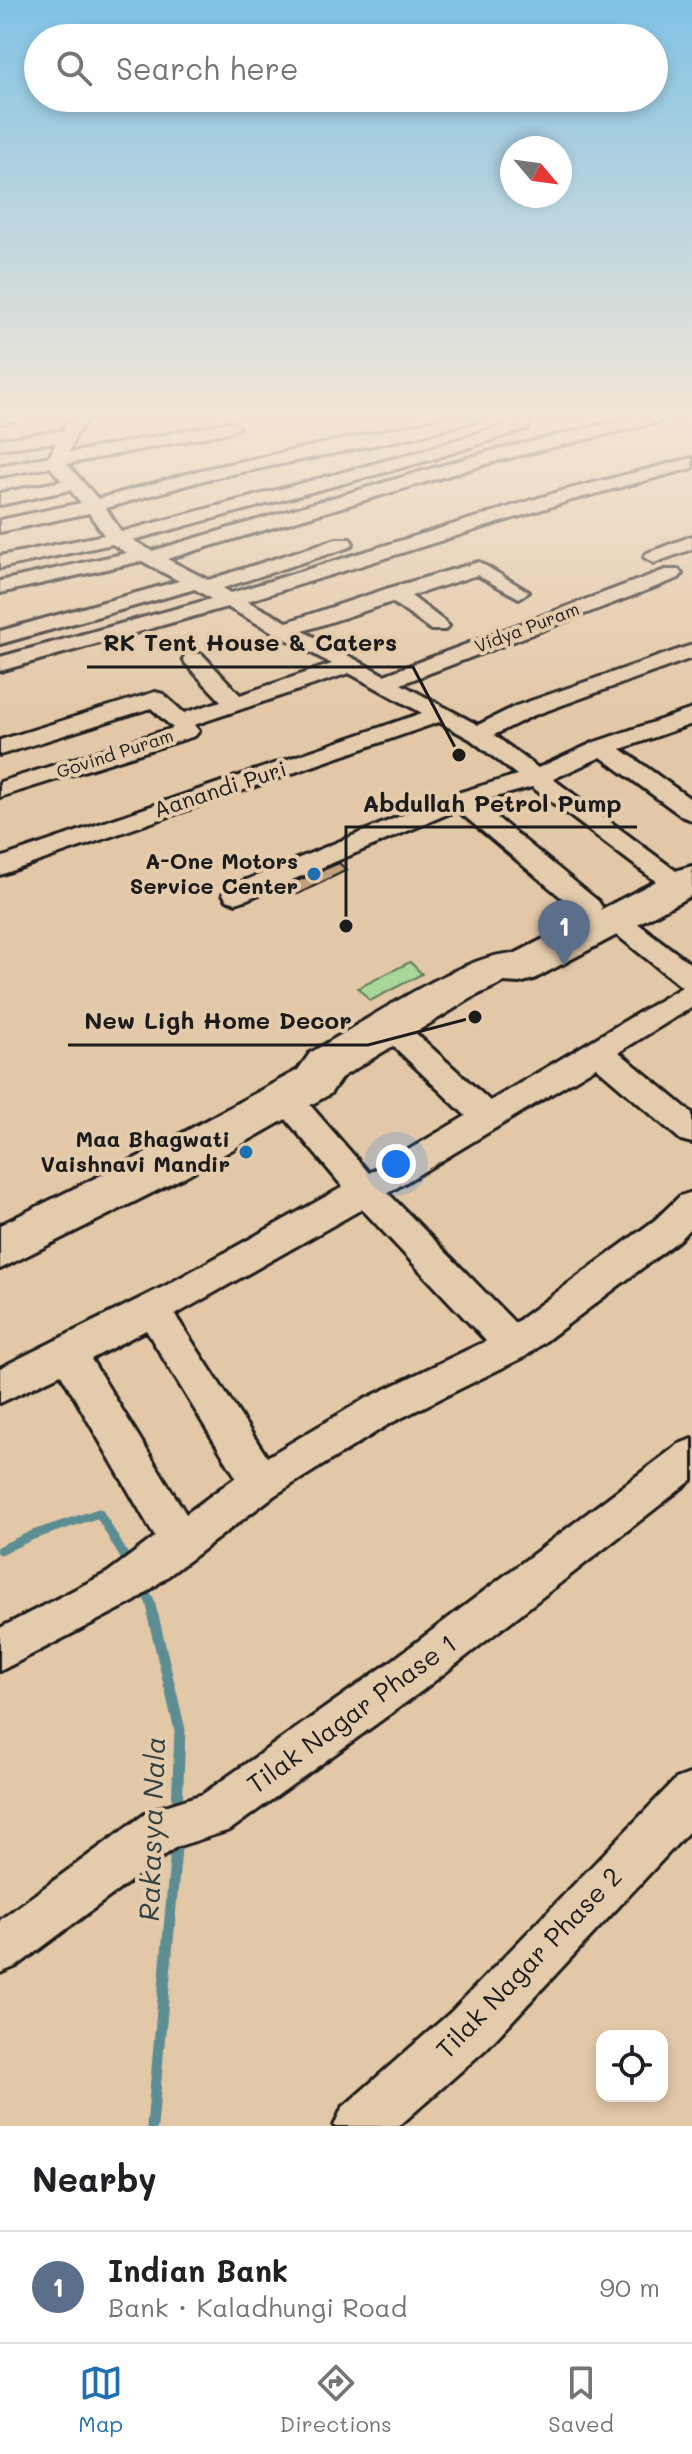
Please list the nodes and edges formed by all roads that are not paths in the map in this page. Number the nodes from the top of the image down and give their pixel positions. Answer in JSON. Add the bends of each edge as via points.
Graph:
{"nodes":[{"id":1,"x":26,"y":516,"type":"edge"},
{"id":2,"x":99,"y":516,"type":"edge"},
{"id":3,"x":198,"y":516,"type":"edge"},
{"id":4,"x":284,"y":516,"type":"edge"},
{"id":5,"x":500,"y":516,"type":"edge"},
{"id":6,"x":0,"y":526,"type":"edge"},
{"id":7,"x":116,"y":538,"type":"junction"},
{"id":8,"x":692,"y":542,"type":"edge"},
{"id":9,"x":343,"y":543,"type":"dead end"},
{"id":10,"x":146,"y":556,"type":"junction"},
{"id":11,"x":654,"y":557,"type":"dead end"},
{"id":12,"x":0,"y":562,"type":"edge"},
{"id":13,"x":672,"y":574,"type":"dead end"},
{"id":14,"x":199,"y":585,"type":"junction"},
{"id":15,"x":0,"y":587,"type":"edge"},
{"id":16,"x":519,"y":592,"type":"dead end"},
{"id":17,"x":393,"y":593,"type":"junction"},
{"id":18,"x":230,"y":600,"type":"junction"},
{"id":19,"x":438,"y":626,"type":"dead end"},
{"id":20,"x":284,"y":630,"type":"junction"},
{"id":21,"x":0,"y":638,"type":"edge"},
{"id":22,"x":692,"y":651,"type":"edge"},
{"id":23,"x":194,"y":659,"type":"dead end"},
{"id":24,"x":0,"y":664,"type":"edge"},
{"id":25,"x":349,"y":666,"type":"junction"},
{"id":26,"x":382,"y":683,"type":"junction"},
{"id":27,"x":236,"y":703,"type":"junction"},
{"id":28,"x":441,"y":714,"type":"junction"},
{"id":29,"x":180,"y":722,"type":"junction"},
{"id":30,"x":685,"y":725,"type":"edge"},
{"id":31,"x":478,"y":734,"type":"junction"},
{"id":32,"x":603,"y":747,"type":"junction"},
{"id":33,"x":0,"y":748,"type":"edge"},
{"id":34,"x":535,"y":778,"type":"junction"},
{"id":35,"x":0,"y":790,"type":"edge"},
{"id":36,"x":460,"y":800,"type":"junction"},
{"id":37,"x":692,"y":812,"type":"edge"},
{"id":38,"x":0,"y":867,"type":"edge"},
{"id":39,"x":680,"y":872,"type":"edge"},
{"id":40,"x":236,"y":894,"type":"dead end"},
{"id":41,"x":601,"y":913,"type":"junction"},
{"id":42,"x":690,"y":979,"type":"edge"},
{"id":43,"x":390,"y":1026,"type":"junction"},
{"id":44,"x":597,"y":1051,"type":"junction"},
{"id":45,"x":326,"y":1065,"type":"junction"},
{"id":46,"x":286,"y":1098,"type":"junction"},
{"id":47,"x":488,"y":1118,"type":"junction"},
{"id":48,"x":692,"y":1131,"type":"edge"},
{"id":49,"x":156,"y":1156,"type":"junction"},
{"id":50,"x":366,"y":1192,"type":"junction"},
{"id":51,"x":692,"y":1205,"type":"edge"},
{"id":52,"x":0,"y":1221,"type":"edge"},
{"id":53,"x":0,"y":1248,"type":"edge"},
{"id":54,"x":153,"y":1311,"type":"junction"},
{"id":55,"x":513,"y":1345,"type":"junction"},
{"id":56,"x":69,"y":1354,"type":"junction"},
{"id":57,"x":0,"y":1386,"type":"edge"},
{"id":58,"x":692,"y":1457,"type":"edge"},
{"id":59,"x":261,"y":1482,"type":"junction"},
{"id":60,"x":151,"y":1566,"type":"junction"},
{"id":61,"x":0,"y":1650,"type":"edge"},
{"id":62,"x":692,"y":1795,"type":"edge"},
{"id":63,"x":0,"y":1949,"type":"edge"},
{"id":64,"x":360,"y":2126,"type":"edge"}],
"edges":[{"from":1,"to":6,"type":"street"},
{"from":2,"to":7,"type":"street"},
{"from":3,"to":7,"type":"street"},
{"from":4,"to":10,"type":"street"},
{"from":5,"to":18,"type":"street"},
{"from":7,"to":10,"type":"street"},
{"from":7,"to":12,"type":"street"},
{"from":8,"to":11,"type":"street"},
{"from":9,"to":14,"type":"street"},
{"from":10,"to":14,"type":"street"},
{"from":10,"to":15,"type":"street"},
{"from":13,"to":26,"type":"street","name":"Vidya Puram"},
{"from":14,"to":18,"type":"street"},
{"from":14,"to":21,"type":"street"},
{"from":16,"to":17,"type":"street","via":[[479,568]]},
{"from":17,"to":19,"type":"street"},
{"from":17,"to":20,"type":"street"},
{"from":18,"to":20,"type":"street"},
{"from":18,"to":24,"type":"street"},
{"from":20,"to":25,"type":"street"},
{"from":22,"to":31,"type":"street","via":[[524,711]]},
{"from":23,"to":27,"type":"street"},
{"from":25,"to":26,"type":"street"},
{"from":25,"to":27,"type":"street","name":"Govind Puram"},
{"from":26,"to":28,"type":"street"},
{"from":27,"to":29,"type":"street","name":"Govind Puram"},
{"from":28,"to":31,"type":"street"},
{"from":28,"to":38,"type":"street","name":"Aanandi Puri","via":[[120,820]]},
{"from":29,"to":33,"type":"street","via":[[155,699]]},
{"from":29,"to":35,"type":"street","name":"Govind Puram","via":[[187,731]]},
{"from":30,"to":32,"type":"street"},
{"from":31,"to":34,"type":"street"},
{"from":32,"to":34,"type":"street"},
{"from":32,"to":37,"type":"street"},
{"from":34,"to":36,"type":"street"},
{"from":34,"to":39,"type":"street"},
{"from":36,"to":40,"type":"street"},
{"from":36,"to":41,"type":"street"},
{"from":39,"to":41,"type":"main road"},
{"from":41,"to":42,"type":"street"},
{"from":41,"to":43,"type":"main road","via":[[519,969],[499,967]]},
{"from":42,"to":44,"type":"street"},
{"from":43,"to":45,"type":"main road"},
{"from":43,"to":47,"type":"street"},
{"from":44,"to":47,"type":"street"},
{"from":44,"to":48,"type":"street"},
{"from":45,"to":46,"type":"main road","via":[[314,1082]]},
{"from":45,"to":49,"type":"main road","via":[[301,1066]]},
{"from":46,"to":49,"type":"main road"},
{"from":46,"to":50,"type":"street"},
{"from":47,"to":50,"type":"street"},
{"from":49,"to":52,"type":"main road"},
{"from":49,"to":53,"type":"main road"},
{"from":50,"to":54,"type":"street"},
{"from":50,"to":55,"type":"street"},
{"from":51,"to":55,"type":"street","via":[[667,1230]]},
{"from":54,"to":56,"type":"street"},
{"from":54,"to":59,"type":"street"},
{"from":55,"to":59,"type":"street","via":[[376,1412]]},
{"from":56,"to":57,"type":"street"},
{"from":56,"to":60,"type":"street"},
{"from":58,"to":63,"type":"street","name":"Tilak Nagar Phase 1","via":[[408,1675],[214,1814],[165,1827]]},
{"from":59,"to":60,"type":"street"},
{"from":60,"to":61,"type":"street"},
{"from":62,"to":64,"type":"street","name":"Tilak Nagar Phase 2","via":[[469,2030]]}]}
